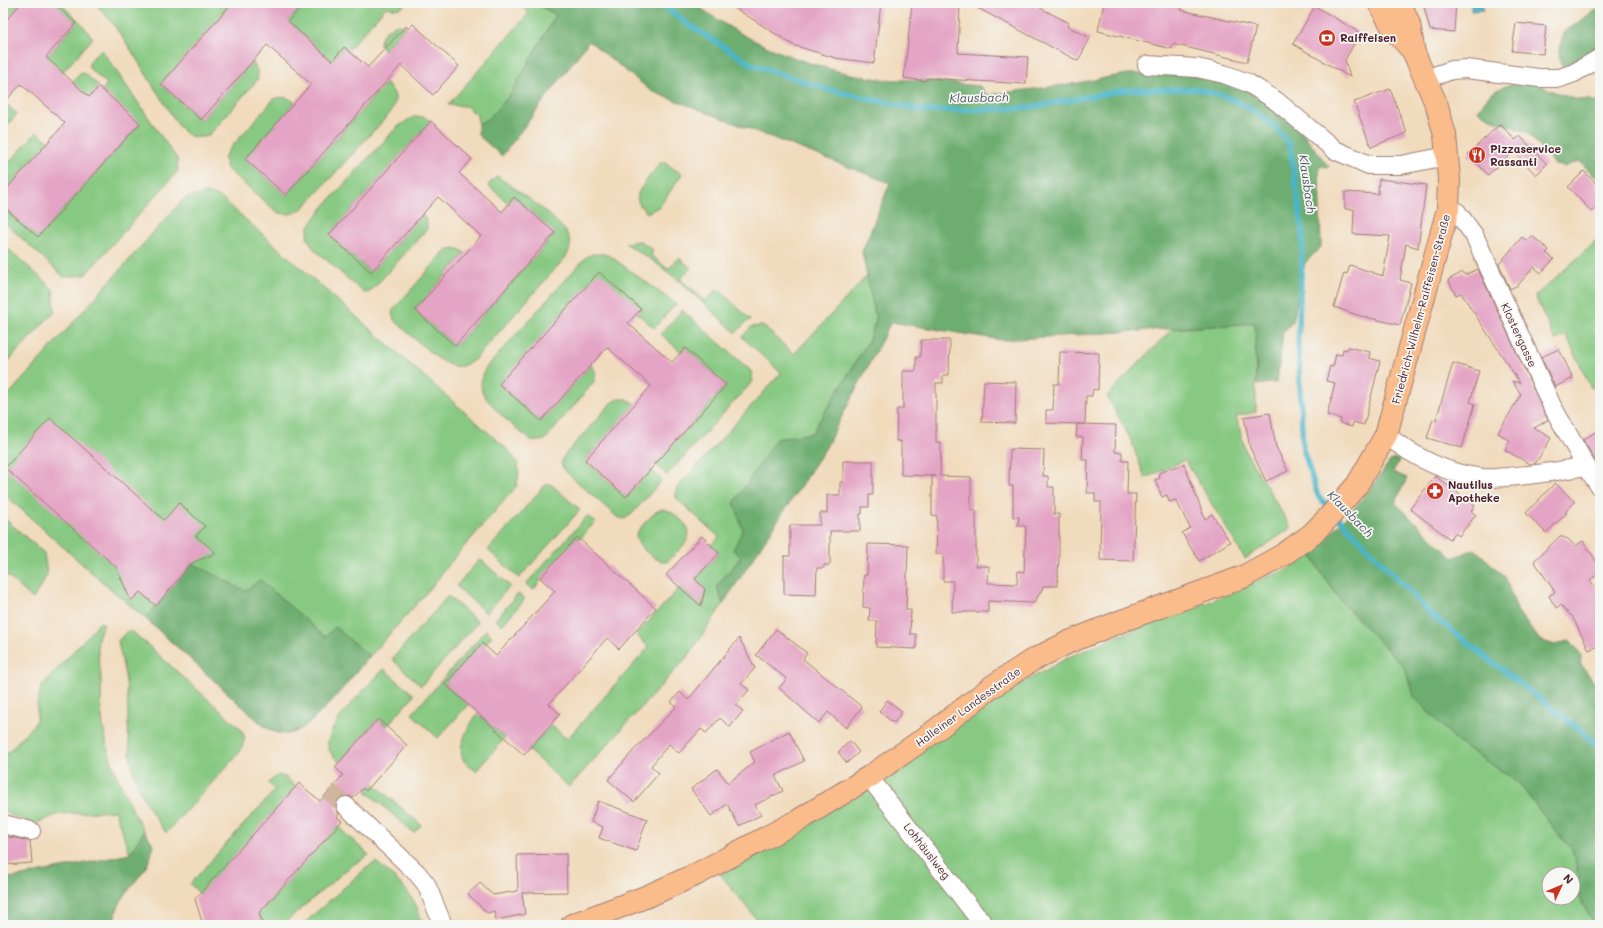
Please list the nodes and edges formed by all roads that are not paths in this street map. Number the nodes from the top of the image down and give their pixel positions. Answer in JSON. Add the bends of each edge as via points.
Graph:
{"nodes":[{"id":1,"x":1380,"y":3,"type":"edge"},
{"id":2,"x":1400,"y":3,"type":"edge"},
{"id":3,"x":1414,"y":53,"type":"junction"},
{"id":4,"x":1600,"y":58,"type":"edge"},
{"id":5,"x":1146,"y":65,"type":"dead end"},
{"id":6,"x":1426,"y":79,"type":"junction"},
{"id":7,"x":1447,"y":156,"type":"junction"},
{"id":8,"x":1448,"y":209,"type":"junction"},
{"id":9,"x":1386,"y":435,"type":"junction"},
{"id":10,"x":1586,"y":466,"type":"junction"},
{"id":11,"x":1357,"y":485,"type":"joint"},
{"id":12,"x":1600,"y":488,"type":"edge"},
{"id":13,"x":869,"y":777,"type":"junction"},
{"id":14,"x":346,"y":806,"type":"tunnel mouth"},
{"id":15,"x":3,"y":824,"type":"edge"},
{"id":16,"x":31,"y":831,"type":"dead end"},
{"id":17,"x":443,"y":925,"type":"edge"},
{"id":18,"x":572,"y":925,"type":"edge"},
{"id":19,"x":985,"y":925,"type":"edge"}],
"edges":[{"from":1,"to":3,"type":"main road","name":"Friedrich-Wilhelm-Raiffeisen-Straße","via":[[1395,31]]},
{"from":2,"to":3,"type":"main road","name":"Friedrich-Wilhelm-Raiffeisen-Straße","via":[[1409,24]]},
{"from":3,"to":6,"type":"main road","name":"Friedrich-Wilhelm-Raiffeisen-Straße"},
{"from":4,"to":6,"type":"street","via":[[1560,78],[1539,78],[1466,69],[1452,70]]},
{"from":5,"to":7,"type":"street","via":[[1197,68],[1248,83],[1275,100],[1335,150],[1369,165],[1401,165]]},
{"from":6,"to":7,"type":"main road","name":"Friedrich-Wilhelm-Raiffeisen-Straße","via":[[1445,135]]},
{"from":7,"to":8,"type":"main road","name":"Friedrich-Wilhelm-Raiffeisen-Straße"},
{"from":8,"to":9,"type":"main road","name":"Friedrich-Wilhelm-Raiffeisen-Straße"},
{"from":8,"to":10,"type":"street","name":"Klostergasse","via":[[1457,212],[1474,235],[1552,406]]},
{"from":9,"to":10,"type":"street","via":[[1400,446],[1447,470],[1484,478],[1535,475]]},
{"from":9,"to":11,"type":"main road","name":"Friedrich-Wilhelm-Raiffeisen-Straße"},
{"from":10,"to":12,"type":"street","name":"Klostergasse"},
{"from":11,"to":13,"type":"main road","name":"Halleiner Landesstraße","via":[[1311,535],[1281,556],[1243,577],[1124,620],[1069,642],[1031,661]]},
{"from":13,"to":18,"type":"main road","name":"Halleiner Landesstraße","via":[[799,820],[696,874],[648,896]]},
{"from":13,"to":19,"type":"street","name":"Lohhäuslweg"},
{"from":14,"to":17,"type":"street","via":[[426,884]]},
{"from":15,"to":16,"type":"street"}]}
